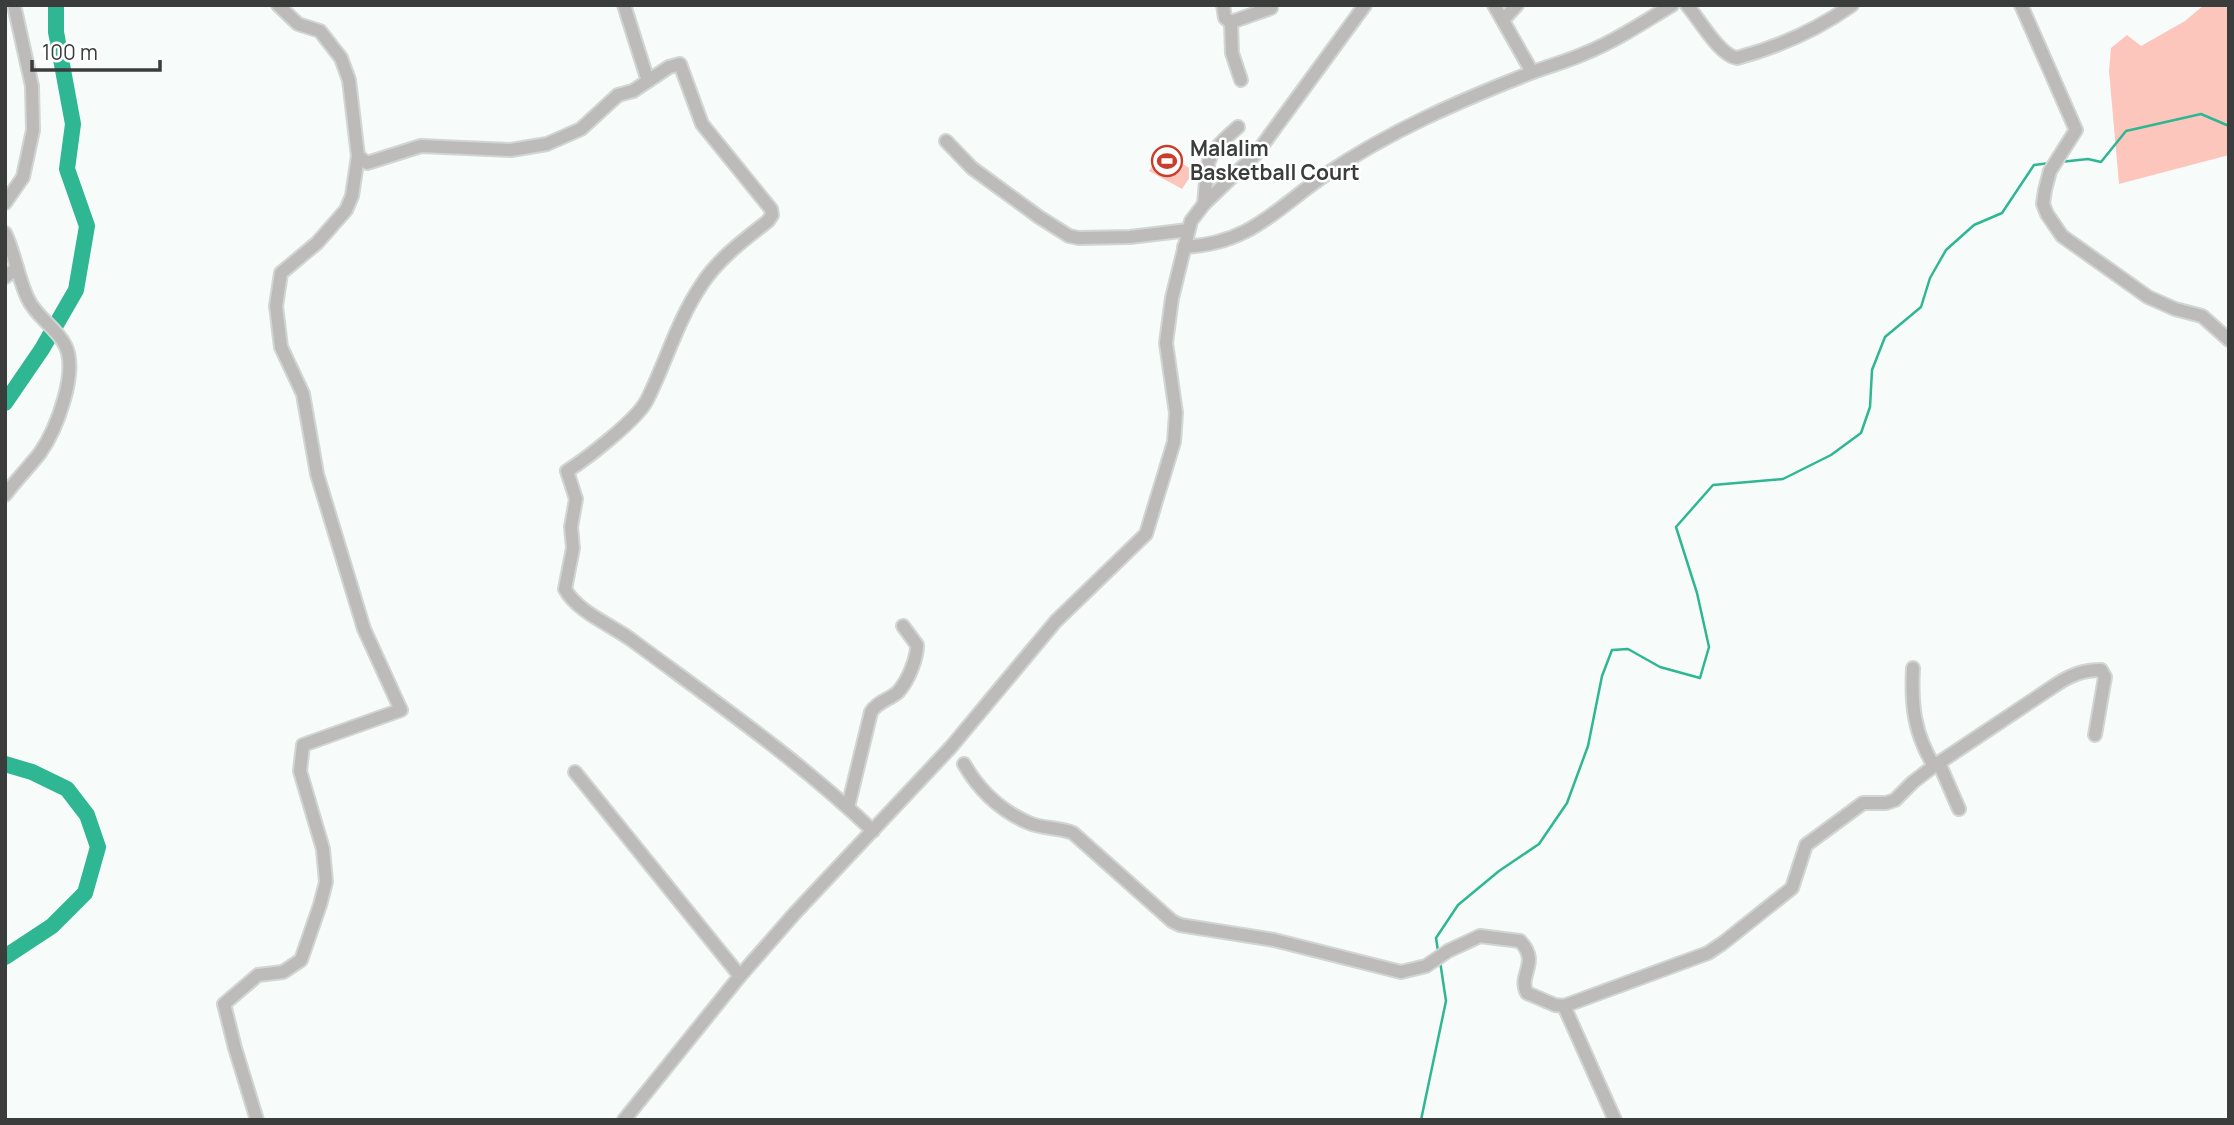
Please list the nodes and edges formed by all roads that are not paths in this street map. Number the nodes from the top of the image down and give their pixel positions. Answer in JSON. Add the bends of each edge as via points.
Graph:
{"nodes":[{"id":1,"x":14,"y":5,"type":"edge"},
{"id":2,"x":278,"y":5,"type":"edge"},
{"id":3,"x":624,"y":5,"type":"edge"},
{"id":4,"x":1223,"y":5,"type":"edge"},
{"id":5,"x":1365,"y":5,"type":"edge"},
{"id":6,"x":1494,"y":5,"type":"edge"},
{"id":7,"x":1517,"y":5,"type":"edge"},
{"id":8,"x":1672,"y":5,"type":"edge"},
{"id":9,"x":1687,"y":5,"type":"edge"},
{"id":10,"x":1852,"y":5,"type":"edge"},
{"id":11,"x":2021,"y":5,"type":"edge"},
{"id":12,"x":1270,"y":8,"type":"dead end"},
{"id":13,"x":1503,"y":20,"type":"junction"},
{"id":14,"x":1231,"y":22,"type":"junction"},
{"id":15,"x":1532,"y":72,"type":"junction"},
{"id":16,"x":1241,"y":80,"type":"dead end"},
{"id":17,"x":648,"y":81,"type":"junction"},
{"id":18,"x":1238,"y":127,"type":"dead end"},
{"id":19,"x":946,"y":141,"type":"dead end"},
{"id":20,"x":358,"y":156,"type":"junction"},
{"id":21,"x":5,"y":203,"type":"edge"},
{"id":22,"x":1204,"y":204,"type":"junction"},
{"id":23,"x":1188,"y":230,"type":"junction"},
{"id":24,"x":5,"y":233,"type":"edge"},
{"id":25,"x":1184,"y":247,"type":"junction"},
{"id":26,"x":17,"y":268,"type":"junction"},
{"id":27,"x":5,"y":277,"type":"edge"},
{"id":28,"x":2226,"y":333,"type":"edge"},
{"id":29,"x":5,"y":495,"type":"edge"},
{"id":30,"x":903,"y":626,"type":"dead end"},
{"id":31,"x":1913,"y":668,"type":"dead end"},
{"id":32,"x":2095,"y":735,"type":"dead end"},
{"id":33,"x":958,"y":756,"type":"junction"},
{"id":34,"x":1937,"y":765,"type":"junction"},
{"id":35,"x":575,"y":772,"type":"dead end"},
{"id":36,"x":848,"y":807,"type":"junction"},
{"id":37,"x":1959,"y":809,"type":"dead end"},
{"id":38,"x":873,"y":831,"type":"junction"},
{"id":39,"x":740,"y":976,"type":"junction"},
{"id":40,"x":1564,"y":1006,"type":"junction"},
{"id":41,"x":257,"y":1120,"type":"edge"},
{"id":42,"x":624,"y":1120,"type":"edge"},
{"id":43,"x":1615,"y":1120,"type":"edge"}],
"edges":[{"from":1,"to":21,"type":"street","via":[[32,86],[33,130],[23,177]]},
{"from":2,"to":20,"type":"street","via":[[298,24],[320,31],[341,58],[349,80]]},
{"from":3,"to":17,"type":"street"},
{"from":4,"to":14,"type":"street","via":[[1225,18]]},
{"from":5,"to":22,"type":"street","via":[[1256,154]]},
{"from":6,"to":13,"type":"street"},
{"from":7,"to":13,"type":"street"},
{"from":8,"to":15,"type":"street","via":[[1590,51]]},
{"from":9,"to":10,"type":"street","via":[[1720,49],[1737,58],[1780,45]]},
{"from":11,"to":28,"type":"street","via":[[2075,124],[2074,135],[2050,171],[2043,204],[2047,214],[2062,236],[2148,297],[2202,316]]},
{"from":12,"to":14,"type":"street"},
{"from":13,"to":15,"type":"street"},
{"from":14,"to":16,"type":"street","via":[[1232,53]]},
{"from":15,"to":25,"type":"street","via":[[1389,134],[1246,231],[1211,244]]},
{"from":17,"to":20,"type":"street","via":[[613,98],[581,129],[547,144],[510,150],[421,146],[367,163]]},
{"from":17,"to":36,"type":"street","via":[[680,64],[702,124],[772,215],[703,282],[641,409],[567,471],[576,499],[565,589],[577,606],[630,638]]},
{"from":18,"to":22,"type":"street","via":[[1210,154]]},
{"from":19,"to":23,"type":"street","via":[[972,168],[1069,236],[1130,237]]},
{"from":20,"to":41,"type":"street","via":[[346,210],[317,243],[281,273],[276,306],[281,347],[303,394],[317,474],[360,616],[401,710],[303,745],[300,771],[323,849],[326,882],[320,905],[301,960],[283,972],[258,975],[224,1004]]},
{"from":22,"to":23,"type":"street"},
{"from":23,"to":25,"type":"street"},
{"from":24,"to":26,"type":"street"},
{"from":25,"to":33,"type":"street","via":[[1166,343],[1176,413],[1174,442],[1146,534],[1056,621]]},
{"from":26,"to":27,"type":"street"},
{"from":26,"to":29,"type":"street","via":[[35,311],[67,348],[69,378],[41,451]]},
{"from":30,"to":36,"type":"street","via":[[917,652],[899,690],[871,712]]},
{"from":31,"to":34,"type":"street","via":[[1914,718],[1927,754]]},
{"from":32,"to":34,"type":"street","via":[[2105,677],[2101,670],[2076,673]]},
{"from":33,"to":38,"type":"street"},
{"from":33,"to":40,"type":"street","via":[[987,796],[1031,824],[1073,834],[1180,925],[1274,940],[1401,972],[1426,966],[1480,936],[1520,941],[1530,954],[1524,983],[1527,993]]},
{"from":34,"to":37,"type":"street"},
{"from":34,"to":40,"type":"street","via":[[1895,800],[1863,803],[1806,845],[1792,888],[1708,953]]},
{"from":35,"to":39,"type":"street"},
{"from":36,"to":38,"type":"street"},
{"from":38,"to":39,"type":"street"},
{"from":39,"to":42,"type":"street"},
{"from":40,"to":43,"type":"street"}]}
